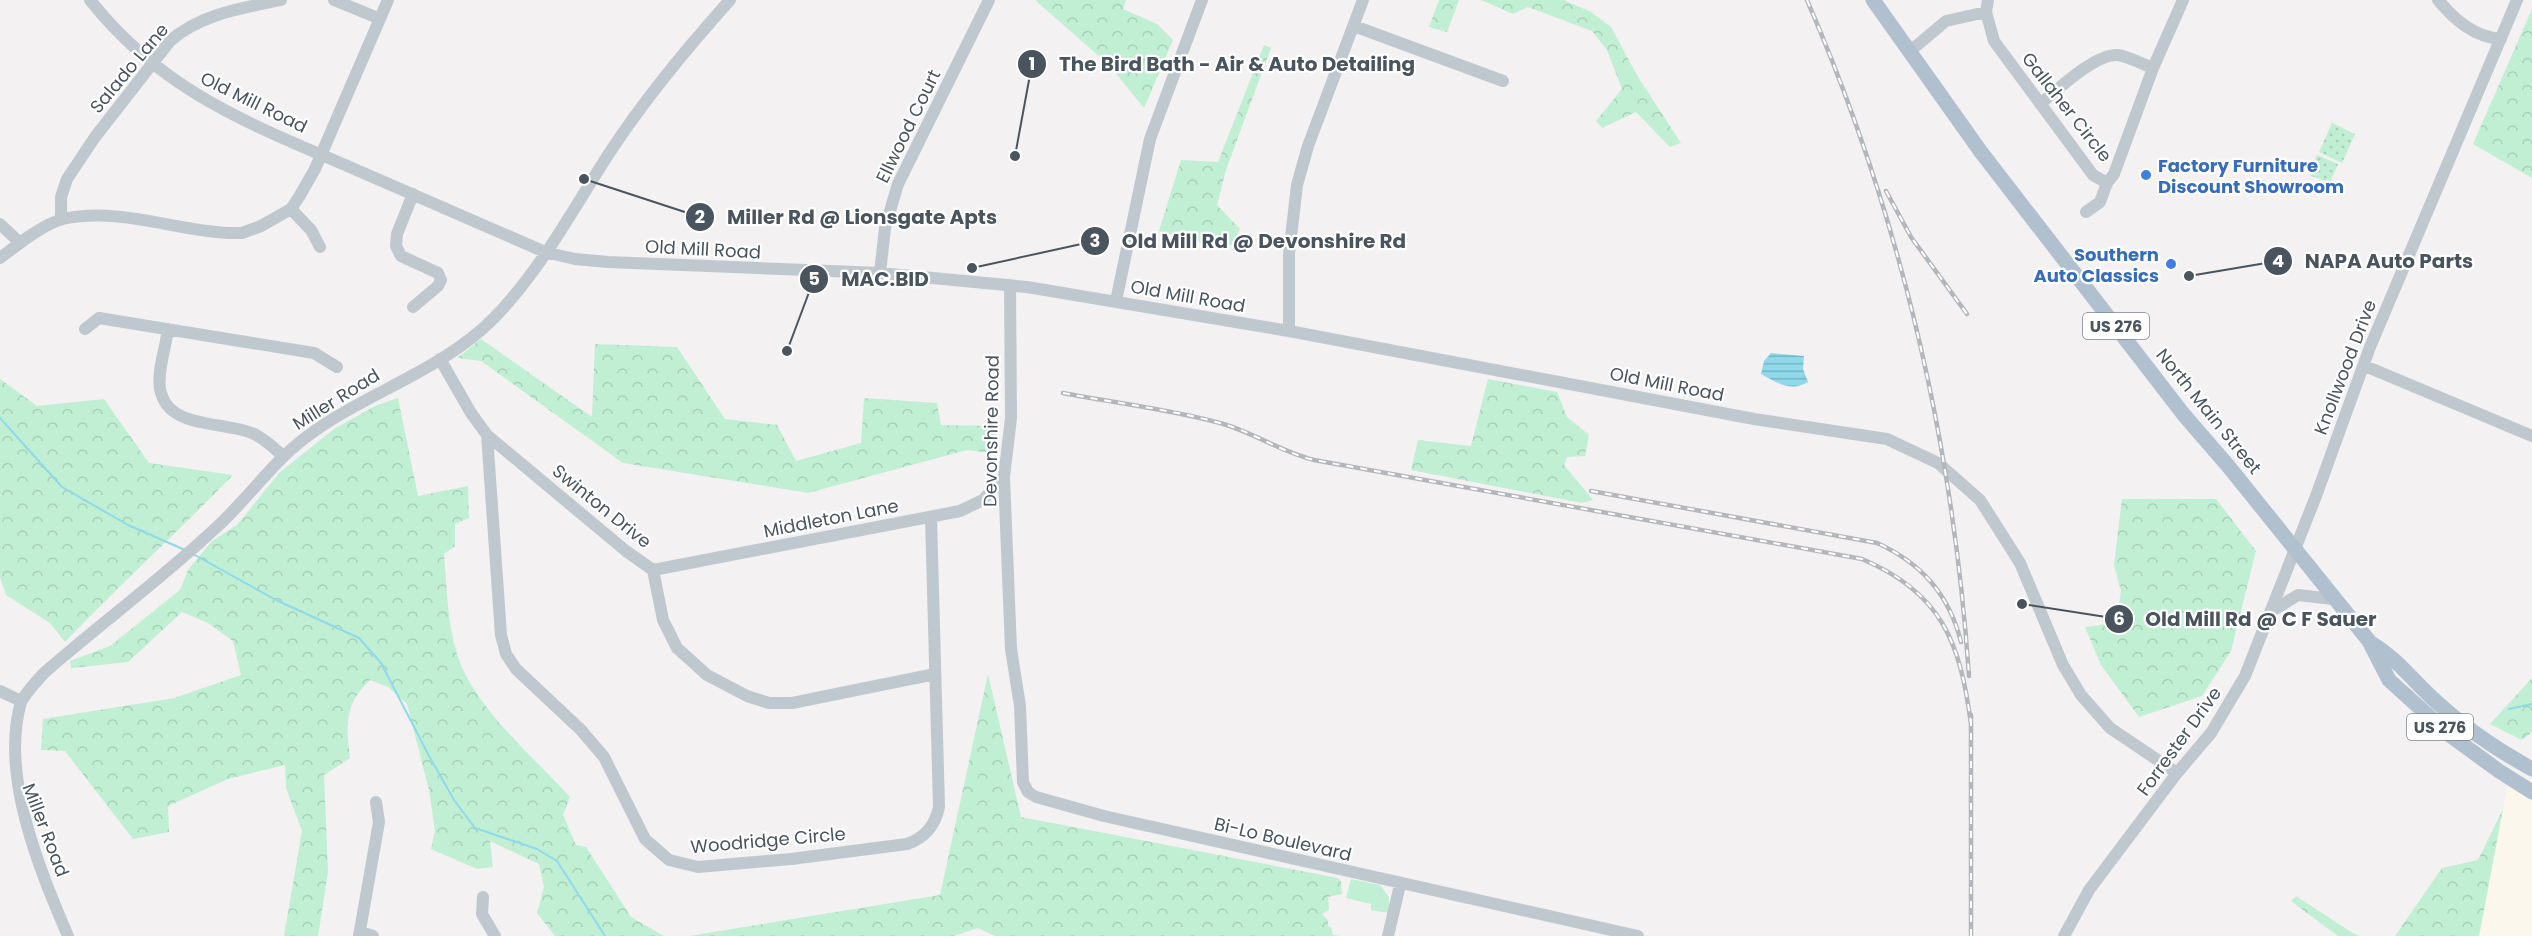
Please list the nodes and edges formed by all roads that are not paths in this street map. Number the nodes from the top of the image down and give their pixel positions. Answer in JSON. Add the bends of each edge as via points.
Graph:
{"nodes":[{"id":1,"x":90,"y":0,"type":"edge"},
{"id":2,"x":281,"y":0,"type":"edge"},
{"id":3,"x":334,"y":0,"type":"edge"},
{"id":4,"x":388,"y":0,"type":"edge"},
{"id":5,"x":730,"y":0,"type":"edge"},
{"id":6,"x":989,"y":0,"type":"edge"},
{"id":7,"x":1202,"y":0,"type":"edge"},
{"id":8,"x":1364,"y":0,"type":"edge"},
{"id":9,"x":1873,"y":0,"type":"edge"},
{"id":10,"x":2183,"y":0,"type":"edge"},
{"id":11,"x":2438,"y":0,"type":"edge"},
{"id":12,"x":2517,"y":0,"type":"edge"},
{"id":13,"x":1987,"y":6,"type":"edge"},
{"id":14,"x":378,"y":18,"type":"junction"},
{"id":15,"x":1354,"y":26,"type":"junction"},
{"id":16,"x":2501,"y":39,"type":"junction"},
{"id":17,"x":1910,"y":52,"type":"junction"},
{"id":18,"x":152,"y":64,"type":"junction"},
{"id":19,"x":2153,"y":68,"type":"junction"},
{"id":20,"x":1503,"y":81,"type":"dead end"},
{"id":21,"x":2040,"y":104,"type":"junction"},
{"id":22,"x":321,"y":154,"type":"junction"},
{"id":23,"x":2107,"y":183,"type":"junction"},
{"id":24,"x":412,"y":195,"type":"junction"},
{"id":25,"x":291,"y":208,"type":"junction"},
{"id":26,"x":2086,"y":212,"type":"dead end"},
{"id":27,"x":61,"y":219,"type":"junction"},
{"id":28,"x":0,"y":224,"type":"edge"},
{"id":29,"x":19,"y":242,"type":"junction"},
{"id":30,"x":320,"y":247,"type":"dead end"},
{"id":31,"x":545,"y":252,"type":"junction"},
{"id":32,"x":0,"y":258,"type":"edge"},
{"id":33,"x":880,"y":273,"type":"junction"},
{"id":34,"x":1010,"y":285,"type":"junction"},
{"id":35,"x":1116,"y":301,"type":"junction"},
{"id":36,"x":413,"y":307,"type":"dead end"},
{"id":37,"x":85,"y":329,"type":"dead end"},
{"id":38,"x":168,"y":329,"type":"junction"},
{"id":39,"x":1289,"y":331,"type":"junction"},
{"id":40,"x":440,"y":359,"type":"junction"},
{"id":41,"x":2365,"y":366,"type":"junction"},
{"id":42,"x":337,"y":367,"type":"dead end"},
{"id":43,"x":487,"y":435,"type":"junction"},
{"id":44,"x":2532,"y":436,"type":"edge"},
{"id":45,"x":283,"y":456,"type":"junction"},
{"id":46,"x":1004,"y":477,"type":"junction"},
{"id":47,"x":932,"y":517,"type":"junction"},
{"id":48,"x":2295,"y":550,"type":"junction"},
{"id":49,"x":653,"y":570,"type":"junction"},
{"id":50,"x":2333,"y":599,"type":"junction"},
{"id":51,"x":2271,"y":611,"type":"junction"},
{"id":52,"x":2369,"y":641,"type":"junction"},
{"id":53,"x":935,"y":674,"type":"junction"},
{"id":54,"x":1017,"y":685,"type":"joint"},
{"id":55,"x":0,"y":691,"type":"edge"},
{"id":56,"x":21,"y":701,"type":"junction"},
{"id":57,"x":2530,"y":765,"type":"edge"},
{"id":58,"x":2177,"y":774,"type":"junction"},
{"id":59,"x":2532,"y":792,"type":"edge"},
{"id":60,"x":376,"y":801,"type":"dead end"},
{"id":61,"x":1400,"y":885,"type":"junction"},
{"id":62,"x":483,"y":897,"type":"dead end"},
{"id":63,"x":360,"y":934,"type":"edge"},
{"id":64,"x":68,"y":936,"type":"edge"},
{"id":65,"x":373,"y":936,"type":"edge"},
{"id":66,"x":495,"y":936,"type":"edge"},
{"id":67,"x":1388,"y":936,"type":"edge"},
{"id":68,"x":1638,"y":936,"type":"edge"},
{"id":69,"x":2064,"y":936,"type":"edge"}],
"edges":[{"from":1,"to":18,"type":"street","name":"Old Mill Road"},
{"from":2,"to":18,"type":"street","name":"Salado Lane","via":[[194,24],[170,41]]},
{"from":3,"to":14,"type":"street"},
{"from":4,"to":14,"type":"street"},
{"from":5,"to":31,"type":"street","name":"Miller Road","via":[[647,97]]},
{"from":6,"to":33,"type":"street","name":"Ellwood Court","via":[[898,184],[885,228]]},
{"from":7,"to":35,"type":"street","via":[[1150,139]]},
{"from":8,"to":15,"type":"street"},
{"from":9,"to":17,"type":"main road","name":"North Main Street","number":"US 276"},
{"from":10,"to":19,"type":"street","name":"Gallaher Circle"},
{"from":11,"to":16,"type":"street","via":[[2467,28],[2486,38]]},
{"from":12,"to":16,"type":"street","name":"Knollwood Drive"},
{"from":13,"to":17,"type":"street","via":[[1946,21]]},
{"from":13,"to":21,"type":"street","name":"Gallaher Circle","via":[[1994,41]]},
{"from":14,"to":22,"type":"street"},
{"from":15,"to":20,"type":"street"},
{"from":15,"to":39,"type":"street","via":[[1297,185],[1289,254]]},
{"from":16,"to":41,"type":"street","name":"Knollwood Drive","via":[[2418,228]]},
{"from":17,"to":48,"type":"main road","name":"North Main Street","number":"US 276","via":[[1981,152],[2184,415]]},
{"from":18,"to":22,"type":"street","name":"Old Mill Road","via":[[200,98]]},
{"from":18,"to":27,"type":"street","name":"Salado Lane","via":[[67,179],[61,197]]},
{"from":19,"to":21,"type":"street","via":[[2110,55]]},
{"from":19,"to":23,"type":"street","name":"Gallaher Circle","via":[[2114,174]]},
{"from":21,"to":23,"type":"street","name":"Gallaher Circle","via":[[2093,175]]},
{"from":22,"to":24,"type":"street","name":"Old Mill Road"},
{"from":22,"to":25,"type":"street"},
{"from":23,"to":26,"type":"street","via":[[2100,202]]},
{"from":24,"to":31,"type":"street","name":"Old Mill Road"},
{"from":24,"to":36,"type":"street","via":[[396,246],[402,256],[438,273],[441,280]]},
{"from":25,"to":27,"type":"street","via":[[242,233],[117,215]]},
{"from":25,"to":30,"type":"street"},
{"from":27,"to":29,"type":"street"},
{"from":28,"to":29,"type":"street"},
{"from":29,"to":32,"type":"street"},
{"from":31,"to":33,"type":"street","name":"Old Mill Road","via":[[575,259],[686,267]]},
{"from":31,"to":40,"type":"street","name":"Miller Road","via":[[493,319]]},
{"from":33,"to":34,"type":"street","name":"Old Mill Road"},
{"from":34,"to":35,"type":"street","name":"Old Mill Road"},
{"from":34,"to":46,"type":"street","name":"Devonshire Road","via":[[1011,410]]},
{"from":35,"to":39,"type":"street","name":"Old Mill Road"},
{"from":37,"to":38,"type":"street","via":[[99,318]]},
{"from":38,"to":42,"type":"street","via":[[314,353]]},
{"from":38,"to":45,"type":"street","via":[[160,386],[173,412],[194,421],[254,433]]},
{"from":39,"to":58,"type":"street","name":"Old Mill Road","via":[[1754,419],[1873,436],[1918,452],[1953,474],[1993,517],[2020,563],[2063,665],[2087,704],[2110,728]]},
{"from":40,"to":43,"type":"street","name":"Swinton Drive"},
{"from":40,"to":45,"type":"street","name":"Miller Road","via":[[323,424]]},
{"from":41,"to":44,"type":"street"},
{"from":41,"to":48,"type":"street","name":"Knollwood Drive"},
{"from":43,"to":49,"type":"street","name":"Swinton Drive"},
{"from":43,"to":53,"type":"street","name":"Woodridge Circle","via":[[500,624],[506,654],[522,676],[592,742],[615,775],[645,839],[669,860],[698,867],[779,860],[907,844],[922,837],[934,824],[939,807]]},
{"from":45,"to":56,"type":"street","name":"Miller Road","via":[[244,501],[44,673]]},
{"from":46,"to":47,"type":"street","name":"Middleton Lane","via":[[975,505]]},
{"from":46,"to":54,"type":"street","name":"Devonshire Road","via":[[1011,649]]},
{"from":47,"to":49,"type":"street","name":"Middleton Lane"},
{"from":47,"to":53,"type":"street","name":"Woodridge Circle"},
{"from":48,"to":50,"type":"main road","name":"North Main Street","number":"US 276"},
{"from":48,"to":51,"type":"street","name":"Forrester Drive"},
{"from":49,"to":53,"type":"street","name":"Swinton Drive","via":[[663,620],[677,648],[707,675],[747,696],[769,703],[792,703]]},
{"from":50,"to":51,"type":"street","via":[[2298,595]]},
{"from":50,"to":52,"type":"main road","name":"North Main Street","number":"US 276"},
{"from":51,"to":58,"type":"street","name":"Forrester Drive","via":[[2234,698]]},
{"from":52,"to":57,"type":"main road","number":"US 276","via":[[2395,658],[2428,694],[2479,737]]},
{"from":52,"to":59,"type":"main road","number":"US 276","via":[[2389,680],[2404,696],[2451,736]]},
{"from":54,"to":61,"type":"street","name":"Bi-Lo Boulevard","via":[[1022,778],[1032,796]]},
{"from":55,"to":56,"type":"street"},
{"from":56,"to":64,"type":"street","name":"Miller Road","via":[[8,745],[8,780],[14,807]]},
{"from":58,"to":69,"type":"street","name":"Forrester Drive","via":[[2089,890]]},
{"from":60,"to":63,"type":"street","via":[[379,822]]},
{"from":61,"to":67,"type":"street"},
{"from":61,"to":68,"type":"street","name":"Bi-Lo Boulevard"},
{"from":62,"to":66,"type":"street","via":[[482,914]]},
{"from":63,"to":65,"type":"street"}]}
